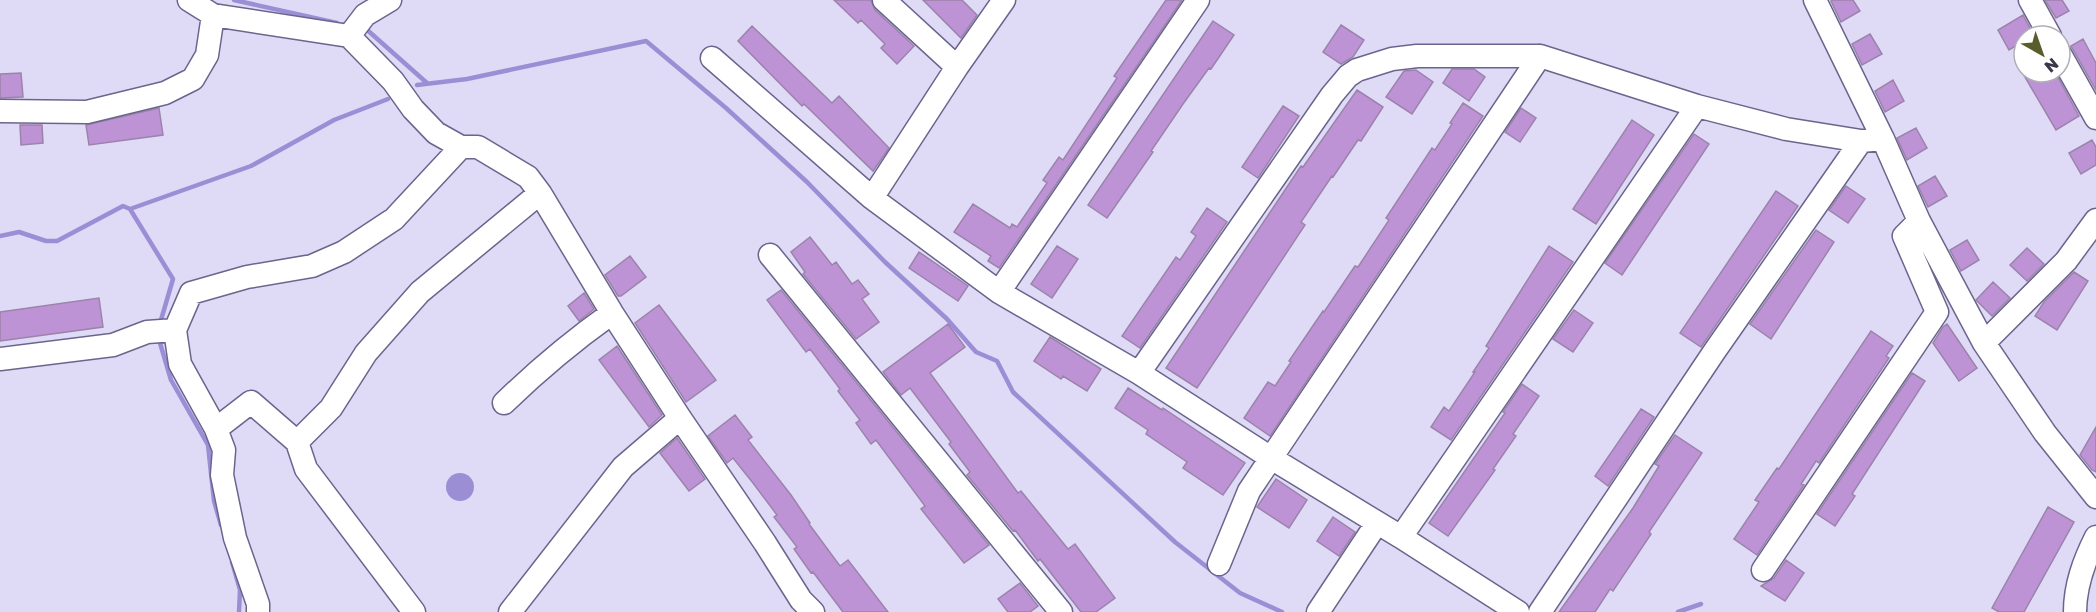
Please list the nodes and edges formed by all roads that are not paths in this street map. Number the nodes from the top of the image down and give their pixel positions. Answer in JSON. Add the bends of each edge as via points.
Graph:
{"nodes":[{"id":1,"x":189,"y":0,"type":"edge"},
{"id":2,"x":390,"y":0,"type":"edge"},
{"id":3,"x":884,"y":0,"type":"edge"},
{"id":4,"x":1004,"y":0,"type":"edge"},
{"id":5,"x":1198,"y":0,"type":"edge"},
{"id":6,"x":1815,"y":0,"type":"edge"},
{"id":7,"x":2030,"y":0,"type":"edge"},
{"id":8,"x":213,"y":15,"type":"junction"},
{"id":9,"x":2043,"y":24,"type":"edge"},
{"id":10,"x":349,"y":36,"type":"junction"},
{"id":11,"x":1540,"y":56,"type":"junction"},
{"id":12,"x":712,"y":58,"type":"dead end"},
{"id":13,"x":957,"y":67,"type":"junction"},
{"id":14,"x":2072,"y":75,"type":"edge"},
{"id":15,"x":1697,"y":106,"type":"junction"},
{"id":16,"x":0,"y":111,"type":"edge"},
{"id":17,"x":2096,"y":118,"type":"edge"},
{"id":18,"x":1872,"y":140,"type":"junction"},
{"id":19,"x":461,"y":147,"type":"junction"},
{"id":20,"x":540,"y":193,"type":"junction"},
{"id":21,"x":872,"y":198,"type":"junction"},
{"id":22,"x":2096,"y":220,"type":"edge"},
{"id":23,"x":1919,"y":221,"type":"junction"},
{"id":24,"x":770,"y":255,"type":"dead end"},
{"id":25,"x":999,"y":292,"type":"junction"},
{"id":26,"x":612,"y":313,"type":"junction"},
{"id":27,"x":175,"y":330,"type":"junction"},
{"id":28,"x":1984,"y":343,"type":"junction"},
{"id":29,"x":0,"y":359,"type":"edge"},
{"id":30,"x":1138,"y":373,"type":"junction"},
{"id":31,"x":504,"y":403,"type":"dead end"},
{"id":32,"x":680,"y":418,"type":"junction"},
{"id":33,"x":216,"y":429,"type":"junction"},
{"id":34,"x":297,"y":442,"type":"junction"},
{"id":35,"x":1270,"y":458,"type":"junction"},
{"id":36,"x":2096,"y":497,"type":"edge"},
{"id":37,"x":1377,"y":523,"type":"junction"},
{"id":38,"x":1401,"y":537,"type":"junction"},
{"id":39,"x":2096,"y":537,"type":"edge"},
{"id":40,"x":1220,"y":564,"type":"dead end"},
{"id":41,"x":1763,"y":570,"type":"dead end"},
{"id":42,"x":802,"y":608,"type":"edge"},
{"id":43,"x":258,"y":612,"type":"edge"},
{"id":44,"x":414,"y":612,"type":"edge"},
{"id":45,"x":510,"y":612,"type":"edge"},
{"id":46,"x":1061,"y":612,"type":"edge"},
{"id":47,"x":1318,"y":612,"type":"edge"},
{"id":48,"x":1518,"y":612,"type":"edge"},
{"id":49,"x":1540,"y":612,"type":"edge"},
{"id":50,"x":2075,"y":612,"type":"edge"}],
"edges":[{"from":1,"to":8,"type":"street"},
{"from":2,"to":10,"type":"street","via":[[365,15]]},
{"from":3,"to":13,"type":"street"},
{"from":4,"to":13,"type":"street"},
{"from":5,"to":25,"type":"street"},
{"from":6,"to":18,"type":"street"},
{"from":7,"to":9,"type":"street"},
{"from":8,"to":10,"type":"street"},
{"from":8,"to":16,"type":"street","via":[[207,55],[193,79],[165,93],[87,112]]},
{"from":10,"to":19,"type":"street","via":[[393,81],[436,134]]},
{"from":11,"to":15,"type":"street"},
{"from":11,"to":30,"type":"street","via":[[1417,56],[1368,66],[1348,76]]},
{"from":11,"to":35,"type":"street"},
{"from":12,"to":21,"type":"street"},
{"from":13,"to":21,"type":"street"},
{"from":14,"to":17,"type":"street"},
{"from":15,"to":18,"type":"street","via":[[1786,129]]},
{"from":15,"to":38,"type":"street"},
{"from":18,"to":23,"type":"street"},
{"from":18,"to":49,"type":"street","via":[[1714,352]]},
{"from":19,"to":20,"type":"street","via":[[478,147],[528,177]]},
{"from":19,"to":27,"type":"street","via":[[394,219],[344,252],[312,266],[247,277],[191,293]]},
{"from":20,"to":26,"type":"street"},
{"from":20,"to":34,"type":"street","via":[[420,292],[366,353],[331,408]]},
{"from":21,"to":25,"type":"street"},
{"from":22,"to":28,"type":"street","via":[[2066,261]]},
{"from":23,"to":28,"type":"street"},
{"from":23,"to":41,"type":"street","via":[[1904,236],[1937,312]]},
{"from":24,"to":46,"type":"street"},
{"from":25,"to":30,"type":"street"},
{"from":26,"to":31,"type":"street","via":[[578,337]]},
{"from":26,"to":32,"type":"street"},
{"from":27,"to":29,"type":"street","via":[[147,332],[113,345]]},
{"from":27,"to":33,"type":"street","via":[[180,364]]},
{"from":28,"to":36,"type":"street","via":[[2045,433]]},
{"from":30,"to":35,"type":"street"},
{"from":32,"to":42,"type":"street","via":[[765,543]]},
{"from":32,"to":45,"type":"street","via":[[623,466]]},
{"from":33,"to":34,"type":"street","via":[[251,402]]},
{"from":33,"to":43,"type":"street","via":[[224,450],[222,475],[236,538]]},
{"from":34,"to":44,"type":"street","via":[[306,469]]},
{"from":35,"to":37,"type":"street"},
{"from":35,"to":40,"type":"street","via":[[1249,491]]},
{"from":37,"to":38,"type":"street"},
{"from":37,"to":47,"type":"street"},
{"from":38,"to":48,"type":"street"},
{"from":39,"to":50,"type":"street","via":[[2076,588]]}]}
